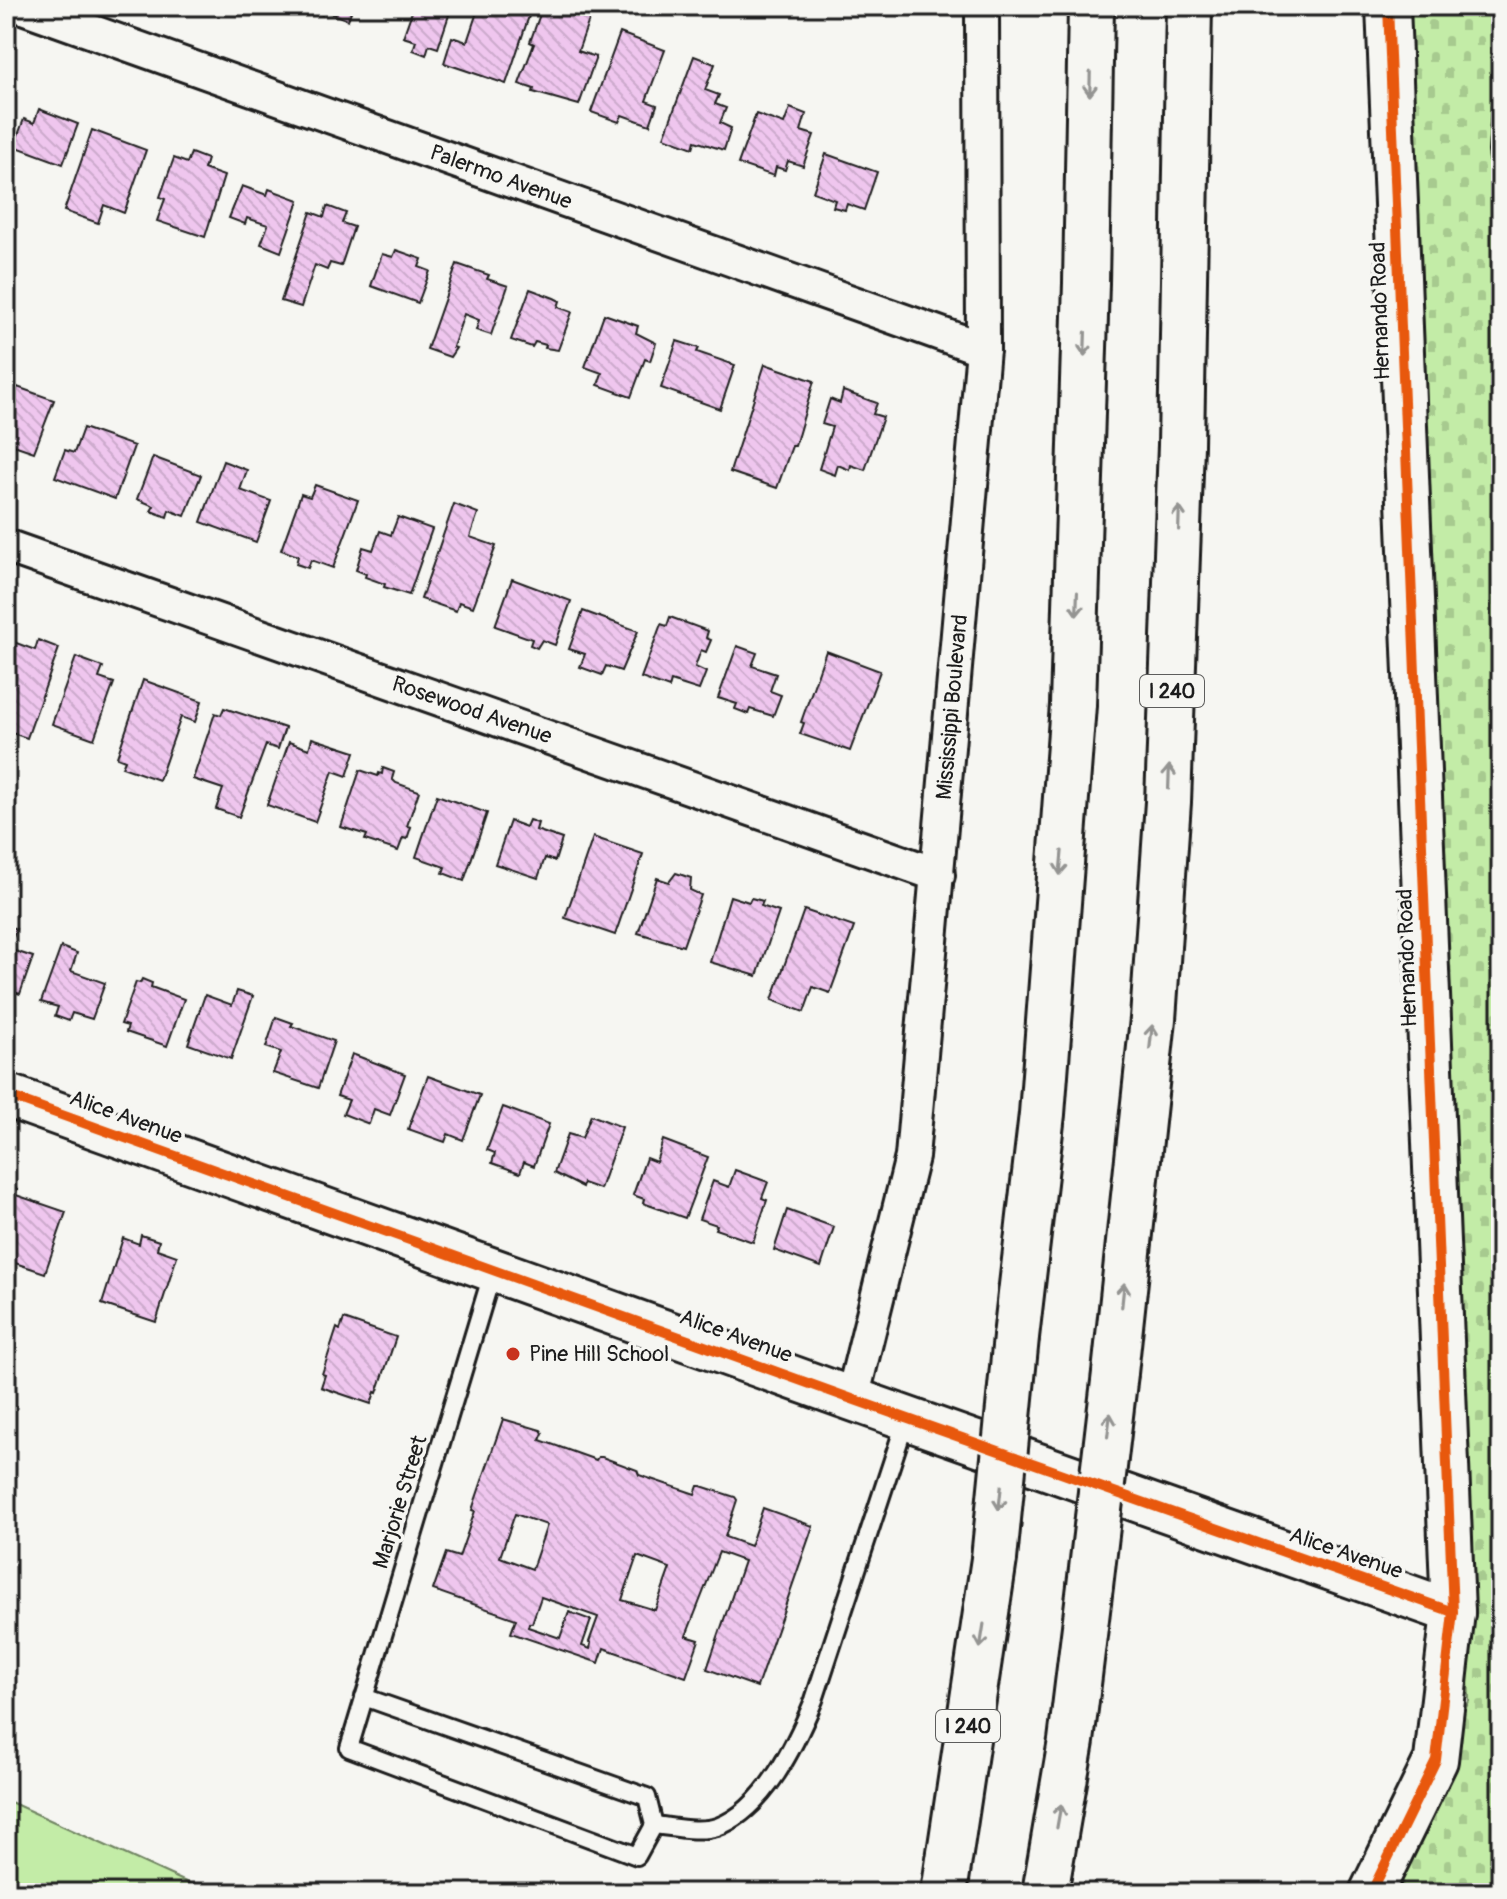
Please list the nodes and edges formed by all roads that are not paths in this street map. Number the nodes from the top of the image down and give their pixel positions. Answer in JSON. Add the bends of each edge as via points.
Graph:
{"nodes":[{"id":1,"x":20,"y":6,"type":"edge"},
{"id":2,"x":982,"y":6,"type":"edge"},
{"id":3,"x":1091,"y":6,"type":"edge"},
{"id":4,"x":1189,"y":6,"type":"edge"},
{"id":5,"x":1388,"y":6,"type":"edge"},
{"id":6,"x":1501,"y":109,"type":"edge"},
{"id":7,"x":1501,"y":174,"type":"edge"},
{"id":8,"x":983,"y":349,"type":"junction"},
{"id":9,"x":6,"y":546,"type":"edge"},
{"id":10,"x":938,"y":875,"type":"junction"},
{"id":11,"x":6,"y":1095,"type":"edge"},
{"id":12,"x":494,"y":1269,"type":"junction"},
{"id":13,"x":852,"y":1399,"type":"junction"},
{"id":14,"x":907,"y":1419,"type":"junction"},
{"id":15,"x":1453,"y":1612,"type":"junction"},
{"id":16,"x":364,"y":1697,"type":"junction"},
{"id":17,"x":654,"y":1825,"type":"junction"},
{"id":18,"x":944,"y":1893,"type":"edge"},
{"id":19,"x":1045,"y":1893,"type":"edge"},
{"id":20,"x":1371,"y":1893,"type":"edge"}],
"edges":[{"from":1,"to":8,"type":"street","name":"Palermo Avenue"},
{"from":2,"to":8,"type":"street","name":"Mississippi Boulevard"},
{"from":3,"to":18,"type":"highway","number":"I 240","one_way":true,"bridge":true,"via":[[1073,705],[1042,1114],[994,1559]]},
{"from":19,"to":4,"type":"highway","number":"I 240","one_way":true,"bridge":true,"via":[[1071,1741],[1153,1019],[1168,802],[1181,445]]},
{"from":5,"to":15,"type":"street","name":"Hernando Road"},
{"from":6,"to":7,"type":"lane"},
{"from":8,"to":10,"type":"street","name":"Mississippi Boulevard"},
{"from":9,"to":10,"type":"street","name":"Rosewood Avenue"},
{"from":10,"to":13,"type":"street","name":"Mississippi Boulevard","via":[[912,1157]]},
{"from":11,"to":12,"type":"street","name":"Alice Avenue"},
{"from":12,"to":13,"type":"street","name":"Alice Avenue"},
{"from":12,"to":16,"type":"lane","name":"Marjorie Street"},
{"from":13,"to":14,"type":"street","name":"Alice Avenue"},
{"from":14,"to":15,"type":"street","name":"Alice Avenue"},
{"from":14,"to":17,"type":"lane","via":[[802,1729],[759,1798],[739,1816],[699,1830]]},
{"from":15,"to":20,"type":"street","name":"Hernando Road","via":[[1436,1760]]},
{"from":16,"to":17,"type":"lane","via":[[647,1797]]},
{"from":16,"to":17,"type":"lane","name":"Marjorie Street","via":[[349,1748],[637,1856]]}]}
